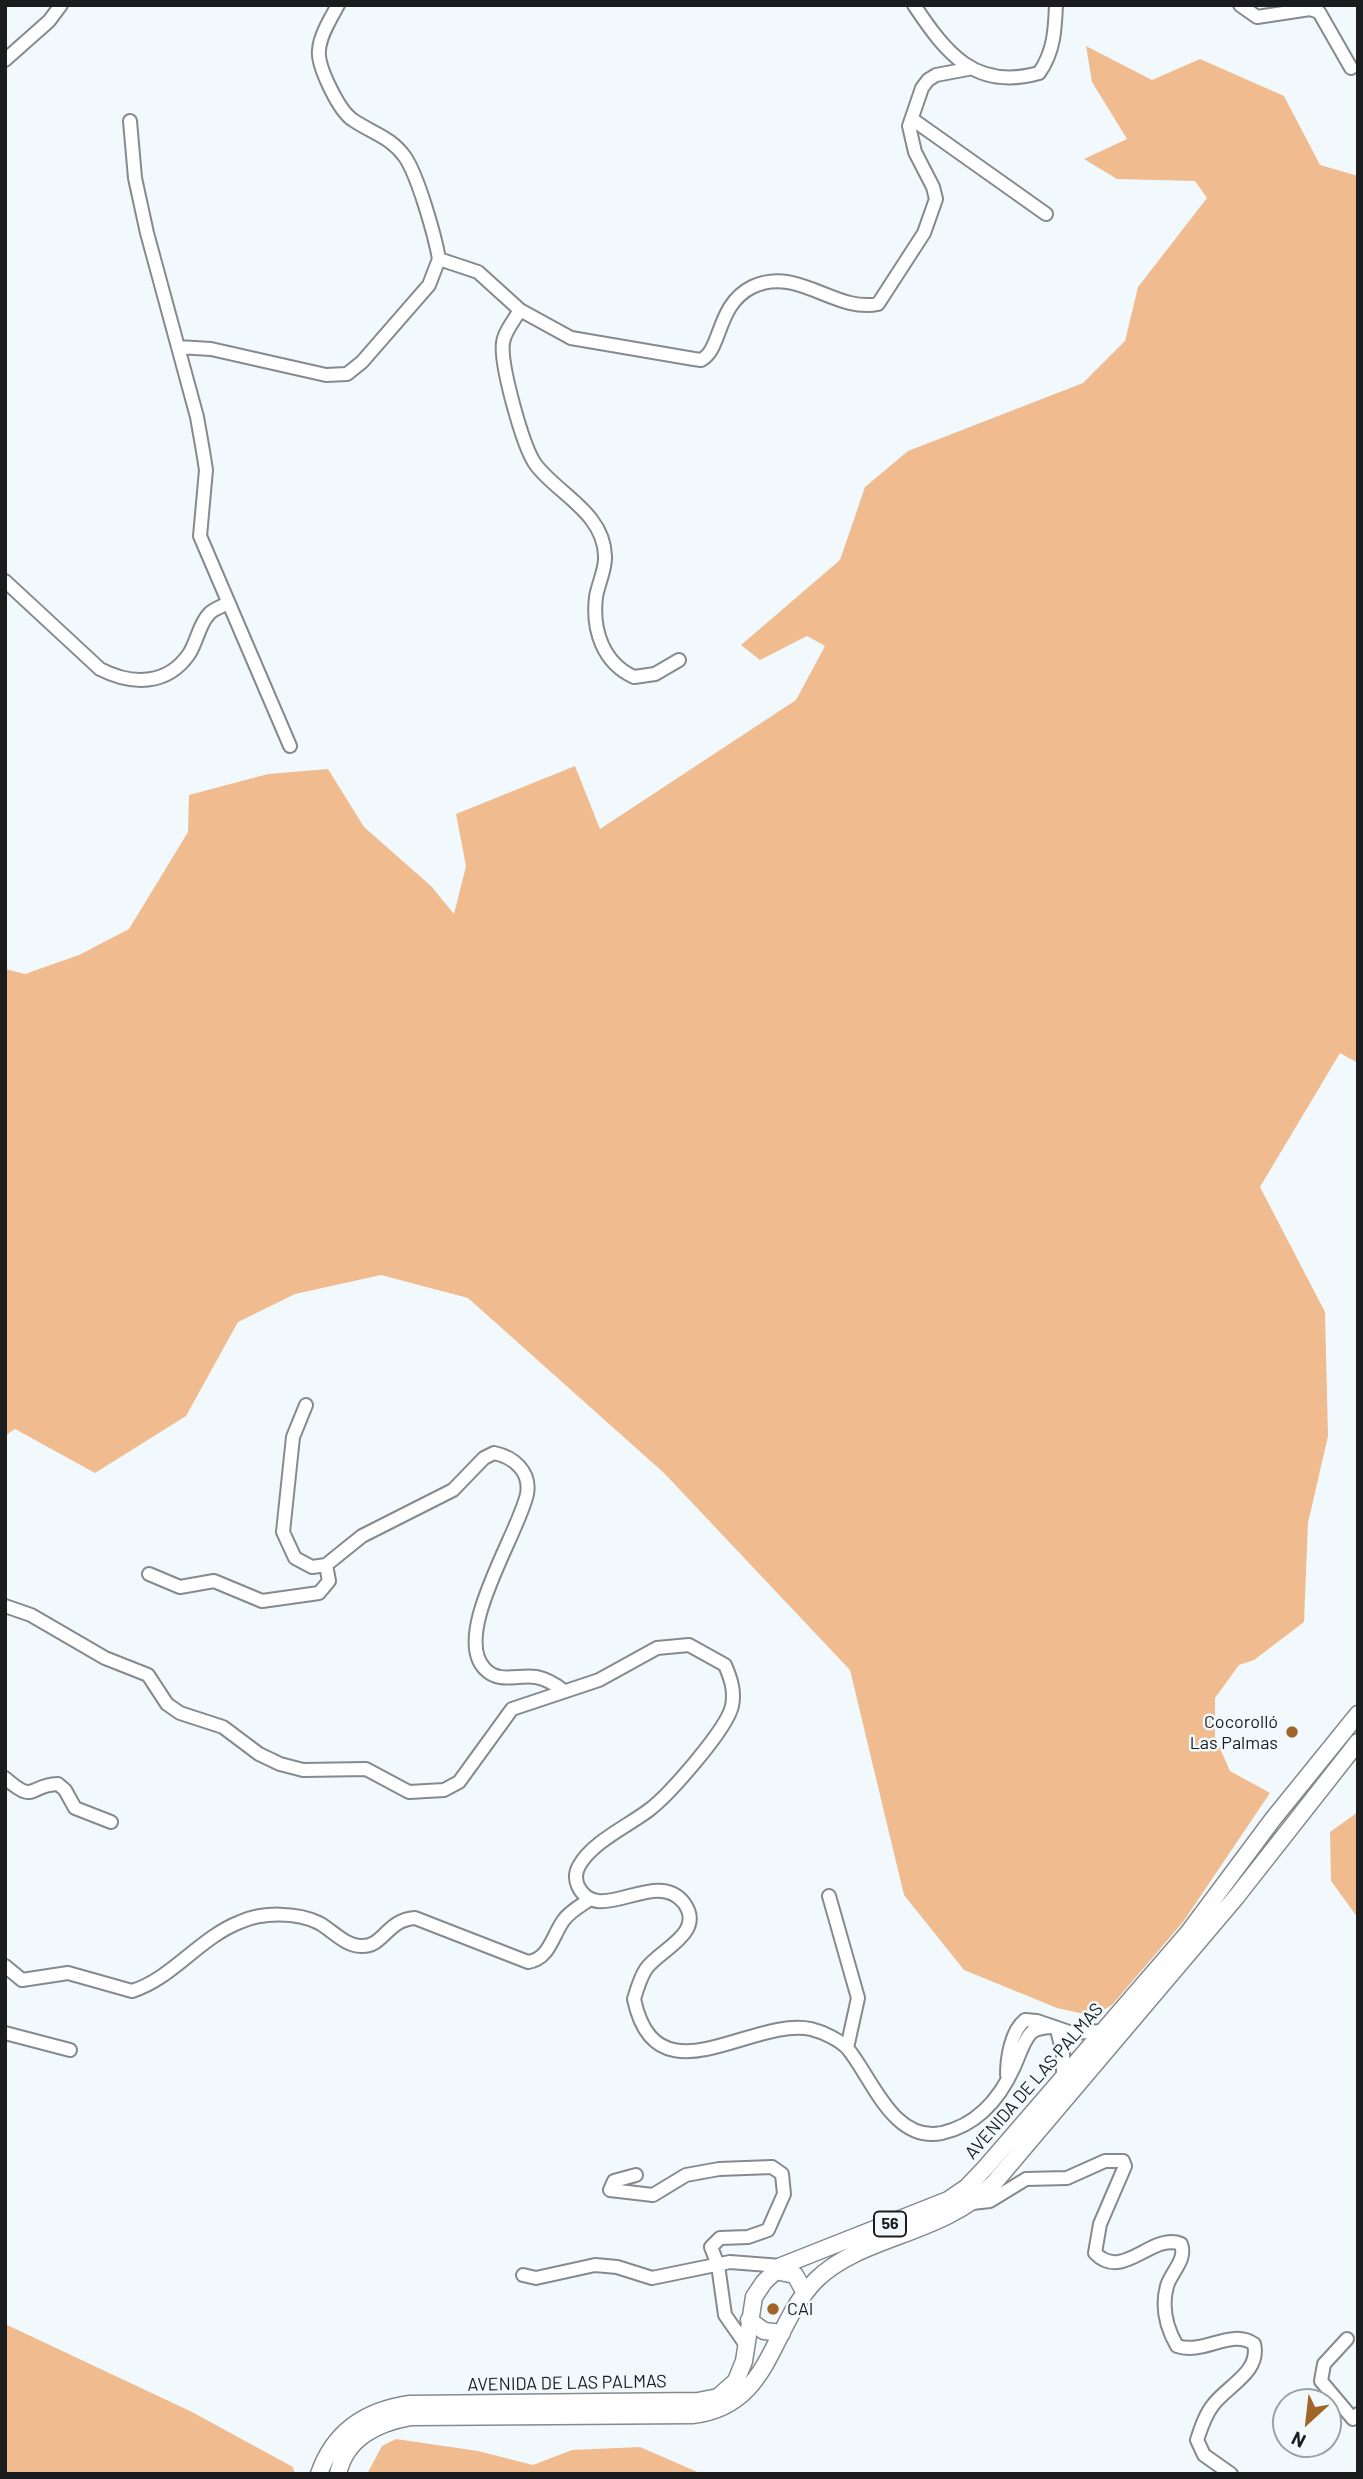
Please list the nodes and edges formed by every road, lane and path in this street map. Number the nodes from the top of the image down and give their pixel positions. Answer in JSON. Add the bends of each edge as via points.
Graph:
{"nodes":[{"id":1,"x":61,"y":5,"type":"edge"},
{"id":2,"x":338,"y":5,"type":"edge"},
{"id":3,"x":914,"y":5,"type":"edge"},
{"id":4,"x":1056,"y":5,"type":"edge"},
{"id":5,"x":1240,"y":5,"type":"edge"},
{"id":6,"x":5,"y":60,"type":"edge"},
{"id":7,"x":1351,"y":68,"type":"dead end"},
{"id":8,"x":968,"y":69,"type":"junction"},
{"id":9,"x":912,"y":119,"type":"junction"},
{"id":10,"x":130,"y":121,"type":"dead end"},
{"id":11,"x":1046,"y":214,"type":"dead end"},
{"id":12,"x":439,"y":259,"type":"junction"},
{"id":13,"x":520,"y":310,"type":"junction"},
{"id":14,"x":178,"y":347,"type":"junction"},
{"id":15,"x":5,"y":581,"type":"edge"},
{"id":16,"x":228,"y":603,"type":"junction"},
{"id":17,"x":680,"y":660,"type":"dead end"},
{"id":18,"x":290,"y":746,"type":"dead end"},
{"id":19,"x":306,"y":1405,"type":"dead end"},
{"id":20,"x":326,"y":1565,"type":"junction"},
{"id":21,"x":149,"y":1574,"type":"dead end"},
{"id":22,"x":5,"y":1606,"type":"edge"},
{"id":23,"x":565,"y":1691,"type":"junction"},
{"id":24,"x":1358,"y":1714,"type":"edge"},
{"id":25,"x":1358,"y":1742,"type":"edge"},
{"id":26,"x":1352,"y":1754,"type":"edge"},
{"id":27,"x":5,"y":1778,"type":"edge"},
{"id":28,"x":111,"y":1822,"type":"dead end"},
{"id":29,"x":829,"y":1896,"type":"dead end"},
{"id":30,"x":589,"y":1900,"type":"junction"},
{"id":31,"x":5,"y":1966,"type":"edge"},
{"id":32,"x":1053,"y":2029,"type":"junction"},
{"id":33,"x":1101,"y":2031,"type":"junction"},
{"id":34,"x":5,"y":2033,"type":"edge"},
{"id":35,"x":847,"y":2048,"type":"junction"},
{"id":36,"x":70,"y":2050,"type":"dead end"},
{"id":37,"x":1063,"y":2077,"type":"junction"},
{"id":38,"x":636,"y":2175,"type":"dead end"},
{"id":39,"x":972,"y":2203,"type":"junction"},
{"id":40,"x":718,"y":2265,"type":"junction"},
{"id":41,"x":778,"y":2269,"type":"junction"},
{"id":42,"x":523,"y":2275,"type":"dead end"},
{"id":43,"x":804,"y":2293,"type":"junction"},
{"id":44,"x":749,"y":2320,"type":"junction"},
{"id":45,"x":782,"y":2333,"type":"junction"},
{"id":46,"x":1347,"y":2339,"type":"dead end"},
{"id":47,"x":746,"y":2345,"type":"junction"},
{"id":48,"x":1358,"y":2414,"type":"edge"},
{"id":49,"x":319,"y":2474,"type":"edge"},
{"id":50,"x":338,"y":2474,"type":"edge"},
{"id":51,"x":1231,"y":2474,"type":"edge"}],
"edges":[{"from":1,"to":6,"type":"street"},
{"from":2,"to":12,"type":"street","via":[[318,50],[322,66],[347,116],[384,136],[406,159]]},
{"from":3,"to":8,"type":"street"},
{"from":4,"to":8,"type":"street","via":[[1055,39],[1039,73],[1013,77]]},
{"from":5,"to":7,"type":"street","via":[[1257,17],[1310,9],[1320,12]]},
{"from":8,"to":9,"type":"street","via":[[928,80]]},
{"from":9,"to":11,"type":"street"},
{"from":9,"to":13,"type":"street","via":[[909,134],[936,200],[924,233],[878,304],[854,304],[788,282],[754,286],[735,298],[710,353],[701,360],[571,338]]},
{"from":10,"to":14,"type":"street","via":[[135,178]]},
{"from":12,"to":13,"type":"street","via":[[478,272]]},
{"from":12,"to":14,"type":"street","via":[[429,285],[347,374],[326,375],[211,349]]},
{"from":13,"to":17,"type":"street","via":[[503,343],[524,445],[537,466],[587,513],[600,538],[605,556],[596,598],[597,635],[617,667],[634,677],[655,674]]},
{"from":14,"to":16,"type":"street","via":[[204,451],[200,536]]},
{"from":15,"to":16,"type":"street","via":[[100,670],[137,681],[151,681],[180,664],[209,613]]},
{"from":16,"to":18,"type":"street"},
{"from":19,"to":20,"type":"street","via":[[293,1437],[283,1532],[295,1558],[312,1567]]},
{"from":20,"to":21,"type":"street","via":[[329,1581],[319,1593],[262,1601],[214,1581],[180,1587]]},
{"from":20,"to":23,"type":"street","via":[[362,1536],[453,1490],[484,1458],[495,1453],[513,1459],[524,1473],[527,1495],[488,1590],[476,1638],[477,1658],[496,1676],[533,1676]]},
{"from":22,"to":23,"type":"street","via":[[148,1675],[167,1704],[223,1727],[259,1754],[303,1770],[366,1769],[409,1793],[444,1790],[459,1782],[512,1709]]},
{"from":23,"to":30,"type":"street","via":[[599,1680],[657,1648],[674,1645],[689,1646],[725,1665],[734,1692],[727,1722],[662,1798],[584,1857],[576,1882]]},
{"from":24,"to":33,"type":"main road","name":"AVENIDA DE LAS PALMAS","number":"56","via":[[1188,1933]]},
{"from":25,"to":26,"type":"main road","name":"AVENIDA DE LAS PALMAS","number":"56"},
{"from":26,"to":39,"type":"main road","name":"AVENIDA DE LAS PALMAS","number":"56","via":[[1021,2153]]},
{"from":27,"to":28,"type":"street","via":[[26,1793],[45,1784],[58,1784],[75,1808]]},
{"from":29,"to":35,"type":"street","via":[[858,1997]]},
{"from":30,"to":31,"type":"street","via":[[563,1920],[537,1961],[528,1962],[415,1918],[402,1919],[382,1938],[361,1946],[303,1917],[258,1916],[206,1940],[163,1976],[132,1991],[68,1973],[22,1980]]},
{"from":30,"to":35,"type":"street","via":[[656,1890],[684,1903],[687,1930],[646,1968],[634,1999],[645,2031],[664,2045],[688,2052],[717,2049],[795,2028],[824,2034]]},
{"from":32,"to":33,"type":"street"},
{"from":32,"to":35,"type":"street","via":[[1031,2020],[1021,2023],[1007,2061],[1007,2082],[990,2106],[964,2124],[938,2134],[926,2133],[893,2114]]},
{"from":32,"to":37,"type":"street","via":[[1063,2053]]},
{"from":33,"to":37,"type":"main road","name":"AVENIDA DE LAS PALMAS","number":"56"},
{"from":34,"to":36,"type":"street"},
{"from":37,"to":41,"type":"main road","name":"AVENIDA DE LAS PALMAS","number":"56","via":[[967,2187],[948,2200]]},
{"from":38,"to":40,"type":"street","via":[[614,2181],[610,2190],[653,2195],[686,2175],[756,2167],[779,2171],[785,2181],[784,2194],[772,2225],[763,2234],[717,2239],[711,2251]]},
{"from":39,"to":43,"type":"main road","name":"AVENIDA DE LAS PALMAS","number":"56","via":[[837,2265]]},
{"from":39,"to":51,"type":"street","via":[[990,2201],[1026,2179],[1068,2178],[1119,2159],[1125,2166],[1100,2224],[1095,2253],[1111,2263],[1167,2242],[1181,2244],[1182,2257],[1167,2284],[1165,2300],[1166,2325],[1177,2346],[1207,2348],[1233,2338],[1254,2344],[1251,2365],[1213,2404],[1197,2440],[1204,2455]]},
{"from":40,"to":41,"type":"street","via":[[730,2262]]},
{"from":40,"to":42,"type":"street","via":[[652,2278],[602,2265],[536,2278]]},
{"from":40,"to":47,"type":"street","via":[[725,2315]]},
{"from":41,"to":43,"type":"main road","via":[[795,2275]]},
{"from":41,"to":44,"type":"main road","name":"AVENIDA DE LAS PALMAS","via":[[754,2297]]},
{"from":43,"to":45,"type":"main road","name":"AVENIDA DE LAS PALMAS","number":"56"},
{"from":44,"to":45,"type":"main road","via":[[764,2331]]},
{"from":44,"to":47,"type":"main road","name":"AVENIDA DE LAS PALMAS"},
{"from":45,"to":50,"type":"main road","name":"AVENIDA DE LAS PALMAS","number":"56","via":[[750,2387],[735,2402],[716,2411],[692,2415],[411,2417],[377,2425],[365,2433],[344,2458]]},
{"from":46,"to":48,"type":"street","via":[[1324,2364],[1321,2381],[1344,2411],[1353,2419]]},
{"from":47,"to":49,"type":"main road","name":"AVENIDA DE LAS PALMAS","via":[[736,2381],[710,2399],[387,2407],[347,2430],[330,2450]]}]}
